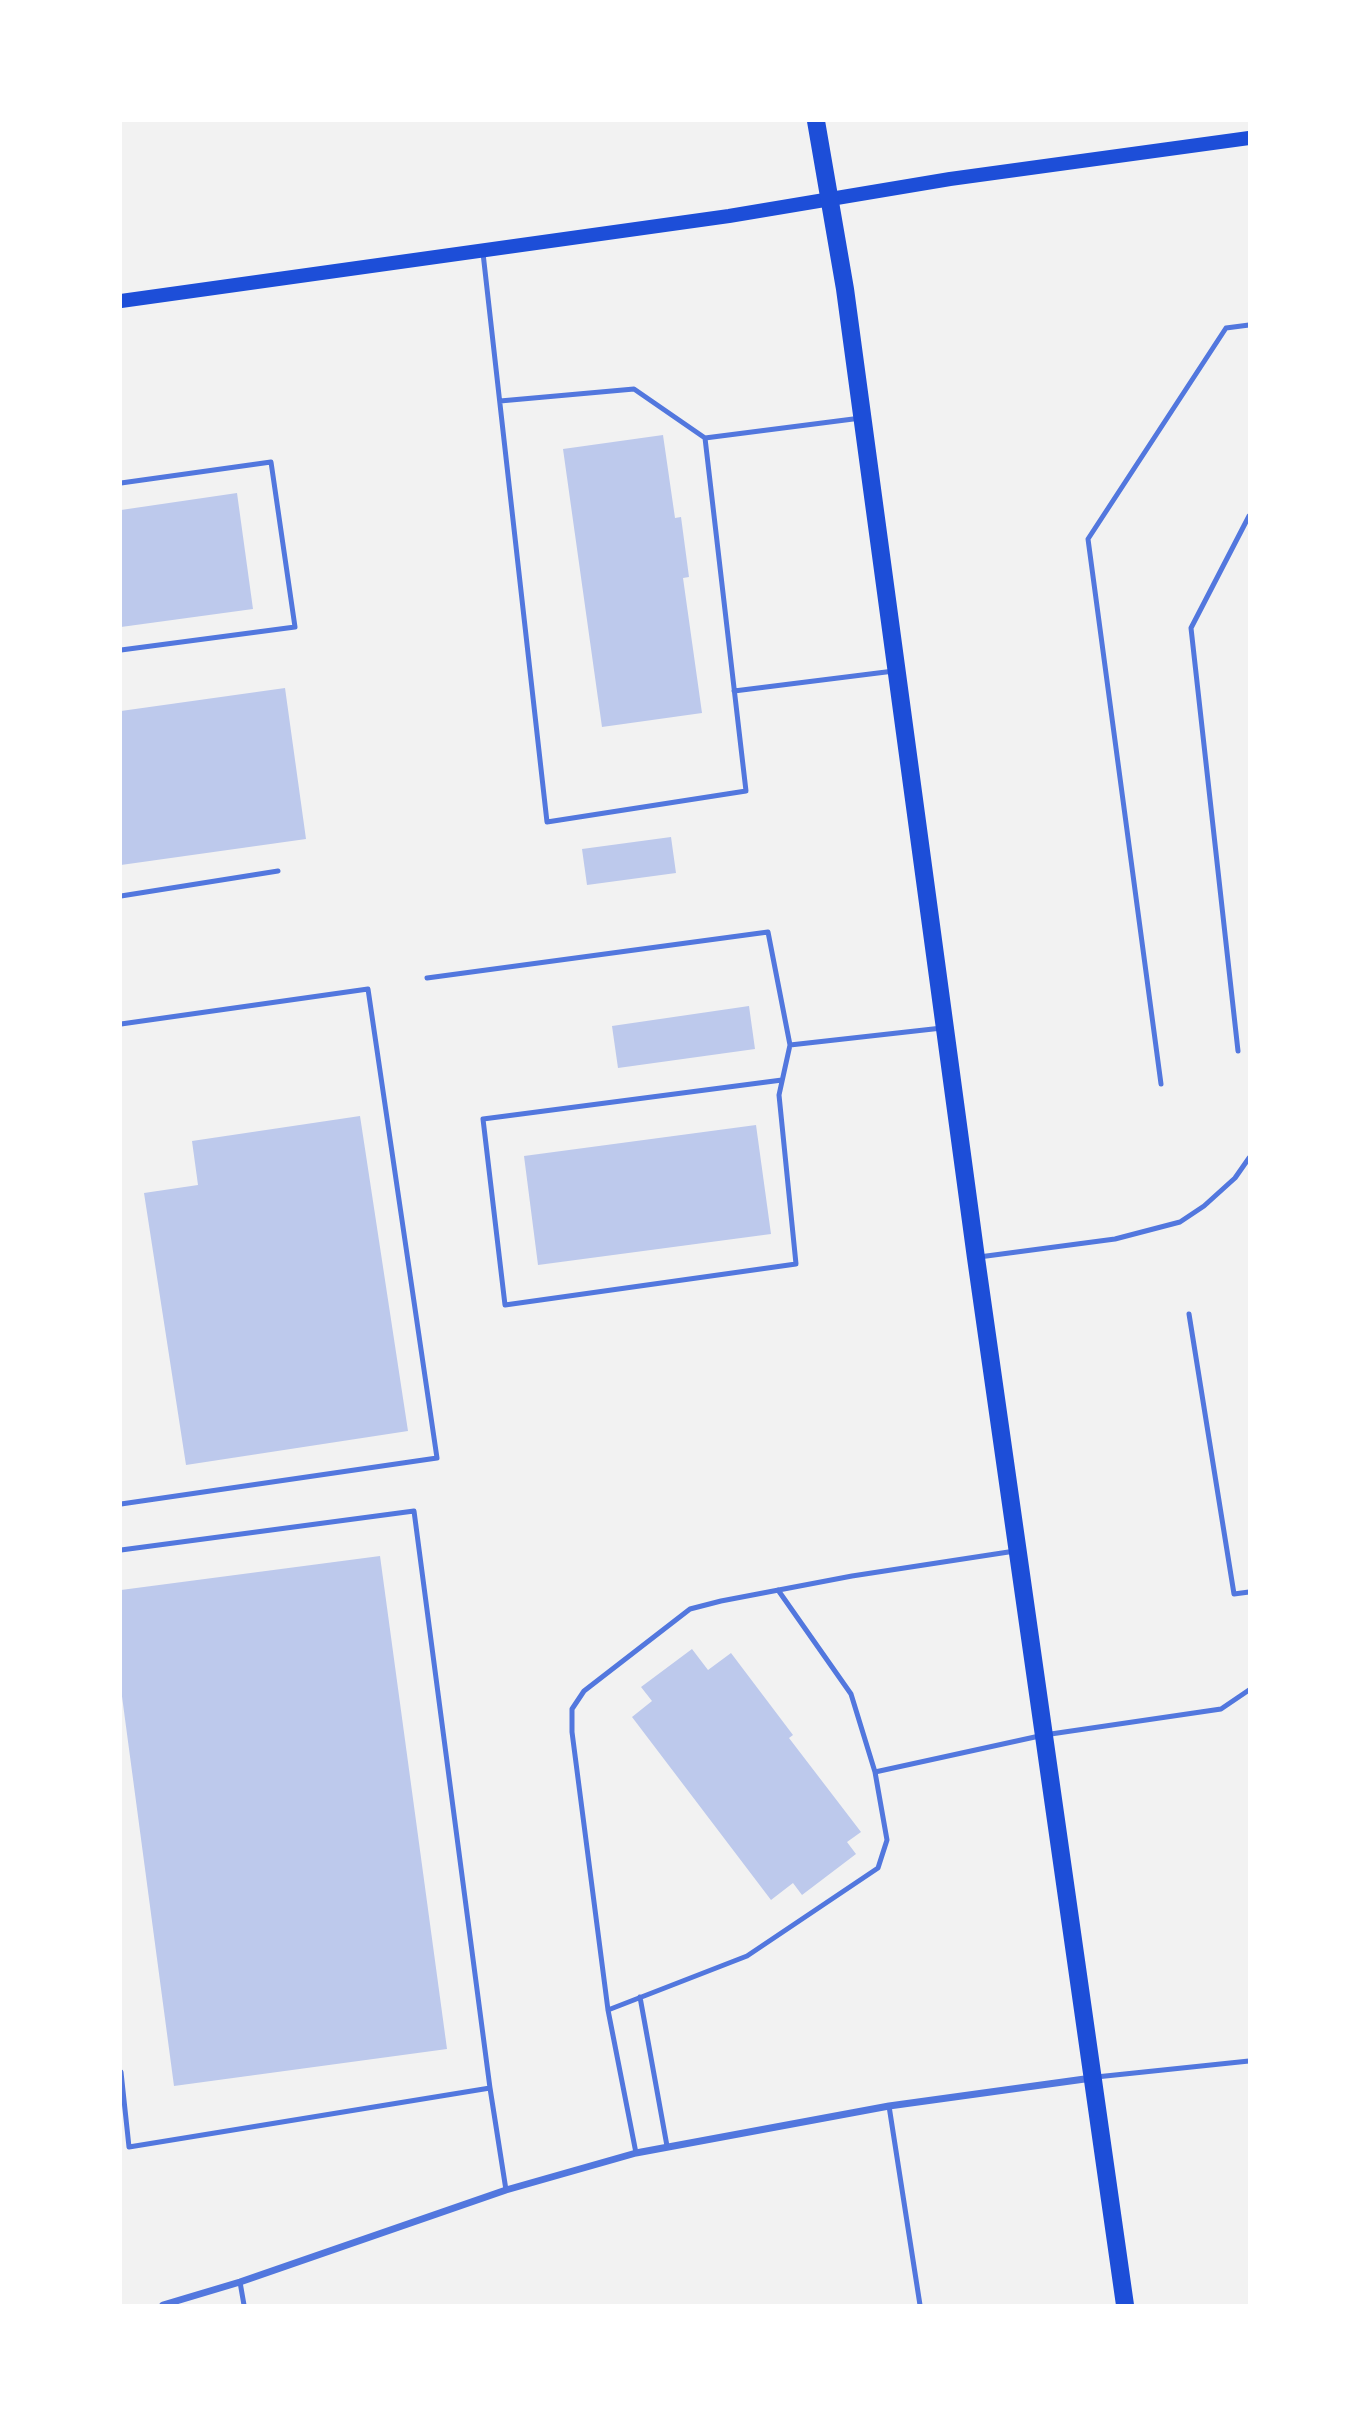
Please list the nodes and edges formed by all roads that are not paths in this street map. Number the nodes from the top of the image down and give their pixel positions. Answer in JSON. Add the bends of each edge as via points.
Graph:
{"nodes":[{"id":1,"x":816,"y":121,"type":"edge"},
{"id":2,"x":1249,"y":138,"type":"edge"},
{"id":3,"x":830,"y":200,"type":"junction"},
{"id":4,"x":483,"y":250,"type":"junction"},
{"id":5,"x":121,"y":300,"type":"edge"},
{"id":6,"x":1249,"y":325,"type":"edge"},
{"id":7,"x":500,"y":401,"type":"junction"},
{"id":8,"x":863,"y":418,"type":"junction"},
{"id":9,"x":705,"y":438,"type":"junction"},
{"id":10,"x":121,"y":483,"type":"edge"},
{"id":11,"x":1249,"y":516,"type":"edge"},
{"id":12,"x":121,"y":650,"type":"edge"},
{"id":13,"x":897,"y":670,"type":"junction"},
{"id":14,"x":734,"y":691,"type":"junction"},
{"id":15,"x":278,"y":871,"type":"dead end"},
{"id":16,"x":121,"y":896,"type":"edge"},
{"id":17,"x":427,"y":978,"type":"dead end"},
{"id":18,"x":121,"y":1024,"type":"edge"},
{"id":19,"x":945,"y":1027,"type":"junction"},
{"id":20,"x":790,"y":1045,"type":"junction"},
{"id":21,"x":1238,"y":1051,"type":"dead end"},
{"id":22,"x":782,"y":1080,"type":"junction"},
{"id":23,"x":1161,"y":1084,"type":"dead end"},
{"id":24,"x":1249,"y":1158,"type":"edge"},
{"id":25,"x":976,"y":1258,"type":"junction"},
{"id":26,"x":1189,"y":1314,"type":"dead end"},
{"id":27,"x":121,"y":1504,"type":"edge"},
{"id":28,"x":121,"y":1550,"type":"edge"},
{"id":29,"x":1018,"y":1550,"type":"junction"},
{"id":30,"x":778,"y":1590,"type":"junction"},
{"id":31,"x":1249,"y":1592,"type":"edge"},
{"id":32,"x":1249,"y":1690,"type":"edge"},
{"id":33,"x":1044,"y":1735,"type":"junction"},
{"id":34,"x":875,"y":1772,"type":"junction"},
{"id":35,"x":640,"y":1997,"type":"junction"},
{"id":36,"x":608,"y":2010,"type":"junction"},
{"id":37,"x":1249,"y":2061,"type":"edge"},
{"id":38,"x":121,"y":2072,"type":"edge"},
{"id":39,"x":1093,"y":2078,"type":"junction"},
{"id":40,"x":490,"y":2088,"type":"junction"},
{"id":41,"x":889,"y":2106,"type":"junction"},
{"id":42,"x":667,"y":2146,"type":"junction"},
{"id":43,"x":636,"y":2153,"type":"junction"},
{"id":44,"x":506,"y":2190,"type":"junction"},
{"id":45,"x":240,"y":2282,"type":"junction"},
{"id":46,"x":163,"y":2305,"type":"edge"},
{"id":47,"x":244,"y":2305,"type":"edge"},
{"id":48,"x":920,"y":2305,"type":"edge"},
{"id":49,"x":1125,"y":2305,"type":"edge"}],
"edges":[{"from":1,"to":3,"type":"main road"},
{"from":2,"to":3,"type":"main road"},
{"from":3,"to":4,"type":"main road"},
{"from":3,"to":8,"type":"main road"},
{"from":4,"to":5,"type":"main road"},
{"from":4,"to":7,"type":"lane"},
{"from":6,"to":23,"type":"lane","via":[[1226,328],[1088,539]]},
{"from":7,"to":9,"type":"lane","via":[[634,389]]},
{"from":7,"to":14,"type":"lane","via":[[547,822],[746,791]]},
{"from":8,"to":9,"type":"lane"},
{"from":8,"to":13,"type":"main road"},
{"from":9,"to":14,"type":"lane"},
{"from":10,"to":12,"type":"lane","via":[[271,462],[295,627]]},
{"from":11,"to":21,"type":"lane","via":[[1191,628]]},
{"from":13,"to":14,"type":"lane"},
{"from":13,"to":19,"type":"main road"},
{"from":15,"to":16,"type":"lane"},
{"from":17,"to":20,"type":"lane","via":[[768,933]]},
{"from":18,"to":27,"type":"lane","via":[[369,989],[437,1458]]},
{"from":19,"to":20,"type":"lane"},
{"from":19,"to":25,"type":"main road"},
{"from":20,"to":22,"type":"lane"},
{"from":22,"to":22,"type":"lane","via":[[779,1095],[796,1264],[505,1305],[483,1119]]},
{"from":24,"to":25,"type":"lane","via":[[1204,1206],[1180,1222],[1115,1239]]},
{"from":25,"to":29,"type":"main road"},
{"from":26,"to":31,"type":"lane","via":[[1234,1594]]},
{"from":28,"to":40,"type":"lane","via":[[414,1511]]},
{"from":29,"to":30,"type":"lane"},
{"from":29,"to":33,"type":"main road"},
{"from":30,"to":34,"type":"lane","via":[[851,1694]]},
{"from":30,"to":36,"type":"lane","via":[[690,1609],[584,1691],[572,1709]]},
{"from":32,"to":33,"type":"lane","via":[[1221,1709]]},
{"from":33,"to":34,"type":"lane"},
{"from":33,"to":39,"type":"main road"},
{"from":34,"to":35,"type":"lane","via":[[887,1840],[878,1868],[747,1956]]},
{"from":35,"to":36,"type":"lane"},
{"from":35,"to":42,"type":"lane"},
{"from":36,"to":43,"type":"lane"},
{"from":37,"to":39,"type":"lane"},
{"from":38,"to":40,"type":"lane","via":[[129,2147]]},
{"from":39,"to":41,"type":"street"},
{"from":39,"to":49,"type":"main road"},
{"from":40,"to":44,"type":"lane"},
{"from":41,"to":42,"type":"street"},
{"from":41,"to":48,"type":"lane"},
{"from":42,"to":43,"type":"street"},
{"from":43,"to":44,"type":"street"},
{"from":44,"to":45,"type":"street"},
{"from":45,"to":46,"type":"street"},
{"from":45,"to":47,"type":"lane"}]}
